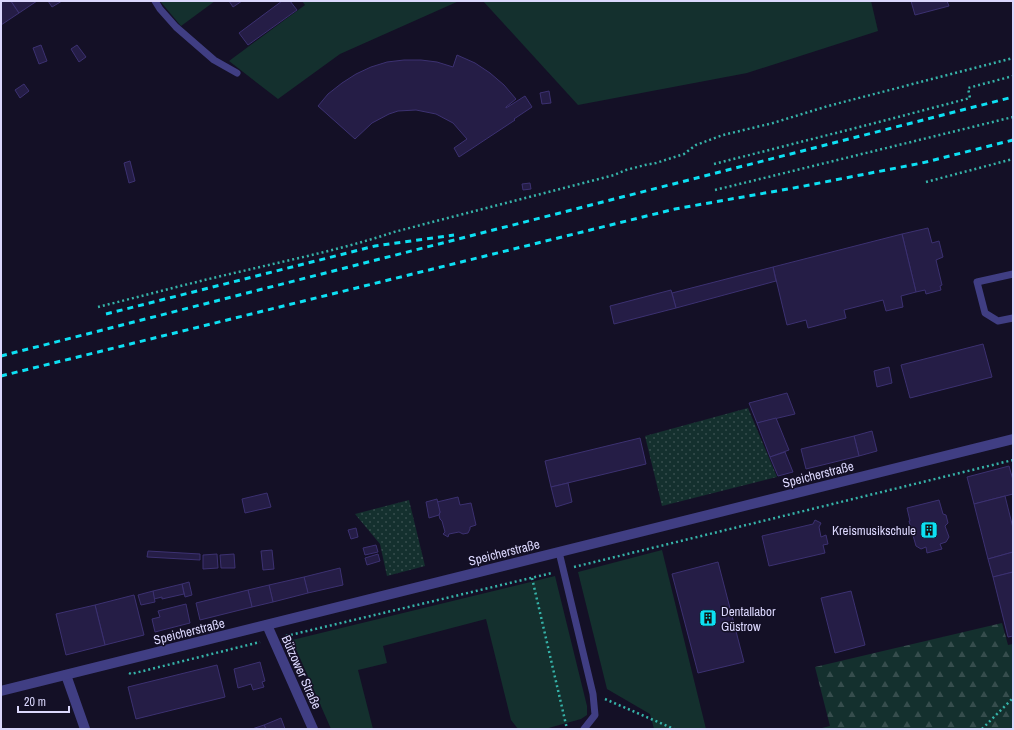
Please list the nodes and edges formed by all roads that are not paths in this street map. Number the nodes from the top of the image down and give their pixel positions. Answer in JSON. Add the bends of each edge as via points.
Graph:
{"nodes":[{"id":1,"x":155,"y":1,"type":"edge"},
{"id":2,"x":237,"y":73,"type":"dead end"},
{"id":3,"x":1013,"y":274,"type":"edge"},
{"id":4,"x":1013,"y":318,"type":"edge"},
{"id":5,"x":1013,"y":439,"type":"edge"},
{"id":6,"x":559,"y":552,"type":"junction"},
{"id":7,"x":267,"y":625,"type":"junction"},
{"id":8,"x":66,"y":675,"type":"junction"},
{"id":9,"x":1,"y":691,"type":"edge"},
{"id":10,"x":85,"y":729,"type":"edge"},
{"id":11,"x":313,"y":729,"type":"edge"},
{"id":12,"x":584,"y":729,"type":"edge"}],
"edges":[{"from":1,"to":2,"type":"lane","via":[[176,27],[214,60]]},
{"from":3,"to":4,"type":"lane","via":[[977,282],[985,313],[998,322]]},
{"from":5,"to":6,"type":"street","name":"Speicherstraße"},
{"from":6,"to":7,"type":"street","name":"Speicherstraße"},
{"from":6,"to":12,"type":"lane","via":[[593,694],[595,715]]},
{"from":7,"to":8,"type":"street","name":"Speicherstraße"},
{"from":7,"to":11,"type":"street","name":"Bützower Straße"},
{"from":8,"to":9,"type":"street","name":"Speicherstraße"},
{"from":8,"to":10,"type":"street"}]}
